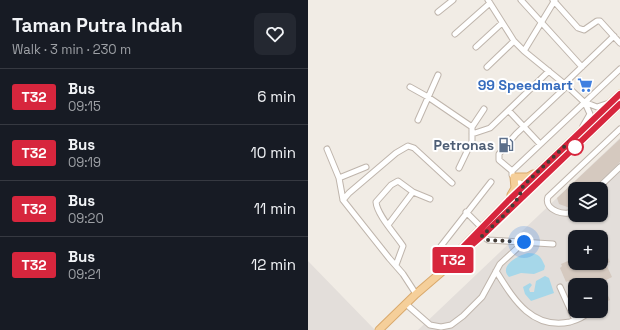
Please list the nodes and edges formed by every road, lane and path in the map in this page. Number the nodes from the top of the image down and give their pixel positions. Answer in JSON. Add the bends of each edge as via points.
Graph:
{"nodes":[{"id":1,"x":453,"y":0,"type":"edge"},
{"id":2,"x":521,"y":0,"type":"edge"},
{"id":3,"x":554,"y":1,"type":"edge"},
{"id":4,"x":489,"y":2,"type":"edge"},
{"id":5,"x":438,"y":12,"type":"dead end"},
{"id":6,"x":502,"y":23,"type":"junction"},
{"id":7,"x":541,"y":24,"type":"junction"},
{"id":8,"x":456,"y":34,"type":"dead end"},
{"id":9,"x":614,"y":36,"type":"junction"},
{"id":10,"x":514,"y":41,"type":"junction"},
{"id":11,"x":620,"y":43,"type":"edge"},
{"id":12,"x":476,"y":47,"type":"dead end"},
{"id":13,"x":524,"y":51,"type":"junction"},
{"id":14,"x":488,"y":67,"type":"dead end"},
{"id":15,"x":582,"y":67,"type":"junction"},
{"id":16,"x":620,"y":69,"type":"edge"},
{"id":17,"x":548,"y":71,"type":"junction"},
{"id":18,"x":438,"y":75,"type":"dead end"},
{"id":19,"x":566,"y":84,"type":"junction"},
{"id":20,"x":410,"y":87,"type":"dead end"},
{"id":21,"x":620,"y":94,"type":"edge"},
{"id":22,"x":428,"y":97,"type":"junction"},
{"id":23,"x":620,"y":97,"type":"edge"},
{"id":24,"x":584,"y":102,"type":"junction"},
{"id":25,"x":612,"y":102,"type":"junction"},
{"id":26,"x":620,"y":104,"type":"edge"},
{"id":27,"x":484,"y":110,"type":"dead end"},
{"id":28,"x":509,"y":111,"type":"junction"},
{"id":29,"x":418,"y":120,"type":"dead end"},
{"id":30,"x":524,"y":126,"type":"junction"},
{"id":31,"x":472,"y":127,"type":"junction"},
{"id":32,"x":620,"y":129,"type":"edge"},
{"id":33,"x":472,"y":134,"type":"junction"},
{"id":34,"x":578,"y":134,"type":"junction"},
{"id":35,"x":540,"y":144,"type":"junction"},
{"id":36,"x":327,"y":149,"type":"dead end"},
{"id":37,"x":366,"y":167,"type":"dead end"},
{"id":38,"x":620,"y":167,"type":"edge"},
{"id":39,"x":459,"y":168,"type":"dead end"},
{"id":40,"x":513,"y":174,"type":"junction"},
{"id":41,"x":540,"y":174,"type":"junction"},
{"id":42,"x":339,"y":178,"type":"junction"},
{"id":43,"x":491,"y":182,"type":"dead end"},
{"id":44,"x":604,"y":182,"type":"edge"},
{"id":45,"x":452,"y":183,"type":"dead end"},
{"id":46,"x":523,"y":186,"type":"junction"},
{"id":47,"x":413,"y":192,"type":"junction"},
{"id":48,"x":430,"y":199,"type":"dead end"},
{"id":49,"x":343,"y":200,"type":"junction"},
{"id":50,"x":510,"y":203,"type":"junction"},
{"id":51,"x":466,"y":212,"type":"junction"},
{"id":52,"x":568,"y":214,"type":"edge"},
{"id":53,"x":388,"y":226,"type":"junction"},
{"id":54,"x":480,"y":232,"type":"junction"},
{"id":55,"x":524,"y":242,"type":"junction"},
{"id":56,"x":553,"y":244,"type":"dead end"},
{"id":57,"x":396,"y":264,"type":"junction"},
{"id":58,"x":450,"y":264,"type":"junction"},
{"id":59,"x":496,"y":271,"type":"junction"},
{"id":60,"x":560,"y":287,"type":"dead end"},
{"id":61,"x":416,"y":294,"type":"junction"},
{"id":62,"x":406,"y":304,"type":"junction"},
{"id":63,"x":578,"y":318,"type":"edge"},
{"id":64,"x":575,"y":320,"type":"junction"},
{"id":65,"x":379,"y":330,"type":"edge"}],
"edges":[{"from":1,"to":5,"type":"street"},
{"from":2,"to":7,"type":"street"},
{"from":3,"to":7,"type":"street"},
{"from":3,"to":9,"type":"street","via":[[581,30],[587,29],[597,21]]},
{"from":4,"to":6,"type":"street"},
{"from":4,"to":8,"type":"street"},
{"from":6,"to":10,"type":"street"},
{"from":6,"to":12,"type":"street"},
{"from":7,"to":13,"type":"street"},
{"from":7,"to":15,"type":"street"},
{"from":9,"to":11,"type":"street"},
{"from":9,"to":15,"type":"street"},
{"from":10,"to":13,"type":"street"},
{"from":10,"to":14,"type":"street"},
{"from":13,"to":17,"type":"street"},
{"from":15,"to":19,"type":"street"},
{"from":16,"to":24,"type":"street"},
{"from":17,"to":19,"type":"street"},
{"from":17,"to":28,"type":"street"},
{"from":18,"to":22,"type":"street"},
{"from":19,"to":24,"type":"street"},
{"from":19,"to":30,"type":"street"},
{"from":20,"to":22,"type":"street"},
{"from":21,"to":25,"type":"main road"},
{"from":22,"to":29,"type":"street"},
{"from":22,"to":31,"type":"street"},
{"from":23,"to":25,"type":"street"},
{"from":24,"to":25,"type":"street","via":[[597,107]]},
{"from":24,"to":34,"type":"street","via":[[590,114]]},
{"from":24,"to":35,"type":"street"},
{"from":25,"to":34,"type":"main road"},
{"from":26,"to":41,"type":"main road"},
{"from":27,"to":31,"type":"street"},
{"from":28,"to":30,"type":"street"},
{"from":28,"to":33,"type":"street","via":[[490,128]]},
{"from":30,"to":35,"type":"street"},
{"from":30,"to":40,"type":"street","via":[[500,154],[499,160]]},
{"from":31,"to":33,"type":"street"},
{"from":32,"to":52,"type":"street","via":[[547,201],[553,210]]},
{"from":33,"to":39,"type":"street","via":[[472,141]]},
{"from":34,"to":41,"type":"main road"},
{"from":35,"to":40,"type":"street"},
{"from":36,"to":42,"type":"street"},
{"from":37,"to":42,"type":"street"},
{"from":38,"to":44,"type":"street"},
{"from":40,"to":41,"type":"main road","via":[[528,177]]},
{"from":40,"to":46,"type":"street"},
{"from":40,"to":50,"type":"main road","via":[[515,188]]},
{"from":41,"to":46,"type":"main road","via":[[532,184]]},
{"from":41,"to":50,"type":"main road"},
{"from":42,"to":49,"type":"street"},
{"from":43,"to":51,"type":"street"},
{"from":45,"to":49,"type":"street","via":[[414,148],[408,146],[396,153]]},
{"from":46,"to":50,"type":"main road"},
{"from":47,"to":48,"type":"street"},
{"from":47,"to":53,"type":"street"},
{"from":47,"to":53,"type":"street","via":[[398,181],[376,202]]},
{"from":49,"to":57,"type":"street"},
{"from":50,"to":54,"type":"main road"},
{"from":51,"to":54,"type":"street"},
{"from":51,"to":58,"type":"street","via":[[441,246],[440,252]]},
{"from":53,"to":57,"type":"street","via":[[404,246]]},
{"from":54,"to":55,"type":"street","via":[[488,240]]},
{"from":54,"to":58,"type":"main road"},
{"from":55,"to":56,"type":"street"},
{"from":55,"to":59,"type":"street"},
{"from":57,"to":61,"type":"street"},
{"from":58,"to":61,"type":"main road"},
{"from":59,"to":62,"type":"street","via":[[482,297],[463,316],[446,326],[430,325]]},
{"from":59,"to":64,"type":"street","via":[[519,308],[530,318],[552,327]]},
{"from":60,"to":64,"type":"street"},
{"from":61,"to":62,"type":"main road"},
{"from":62,"to":65,"type":"main road"},
{"from":63,"to":64,"type":"street"}]}
